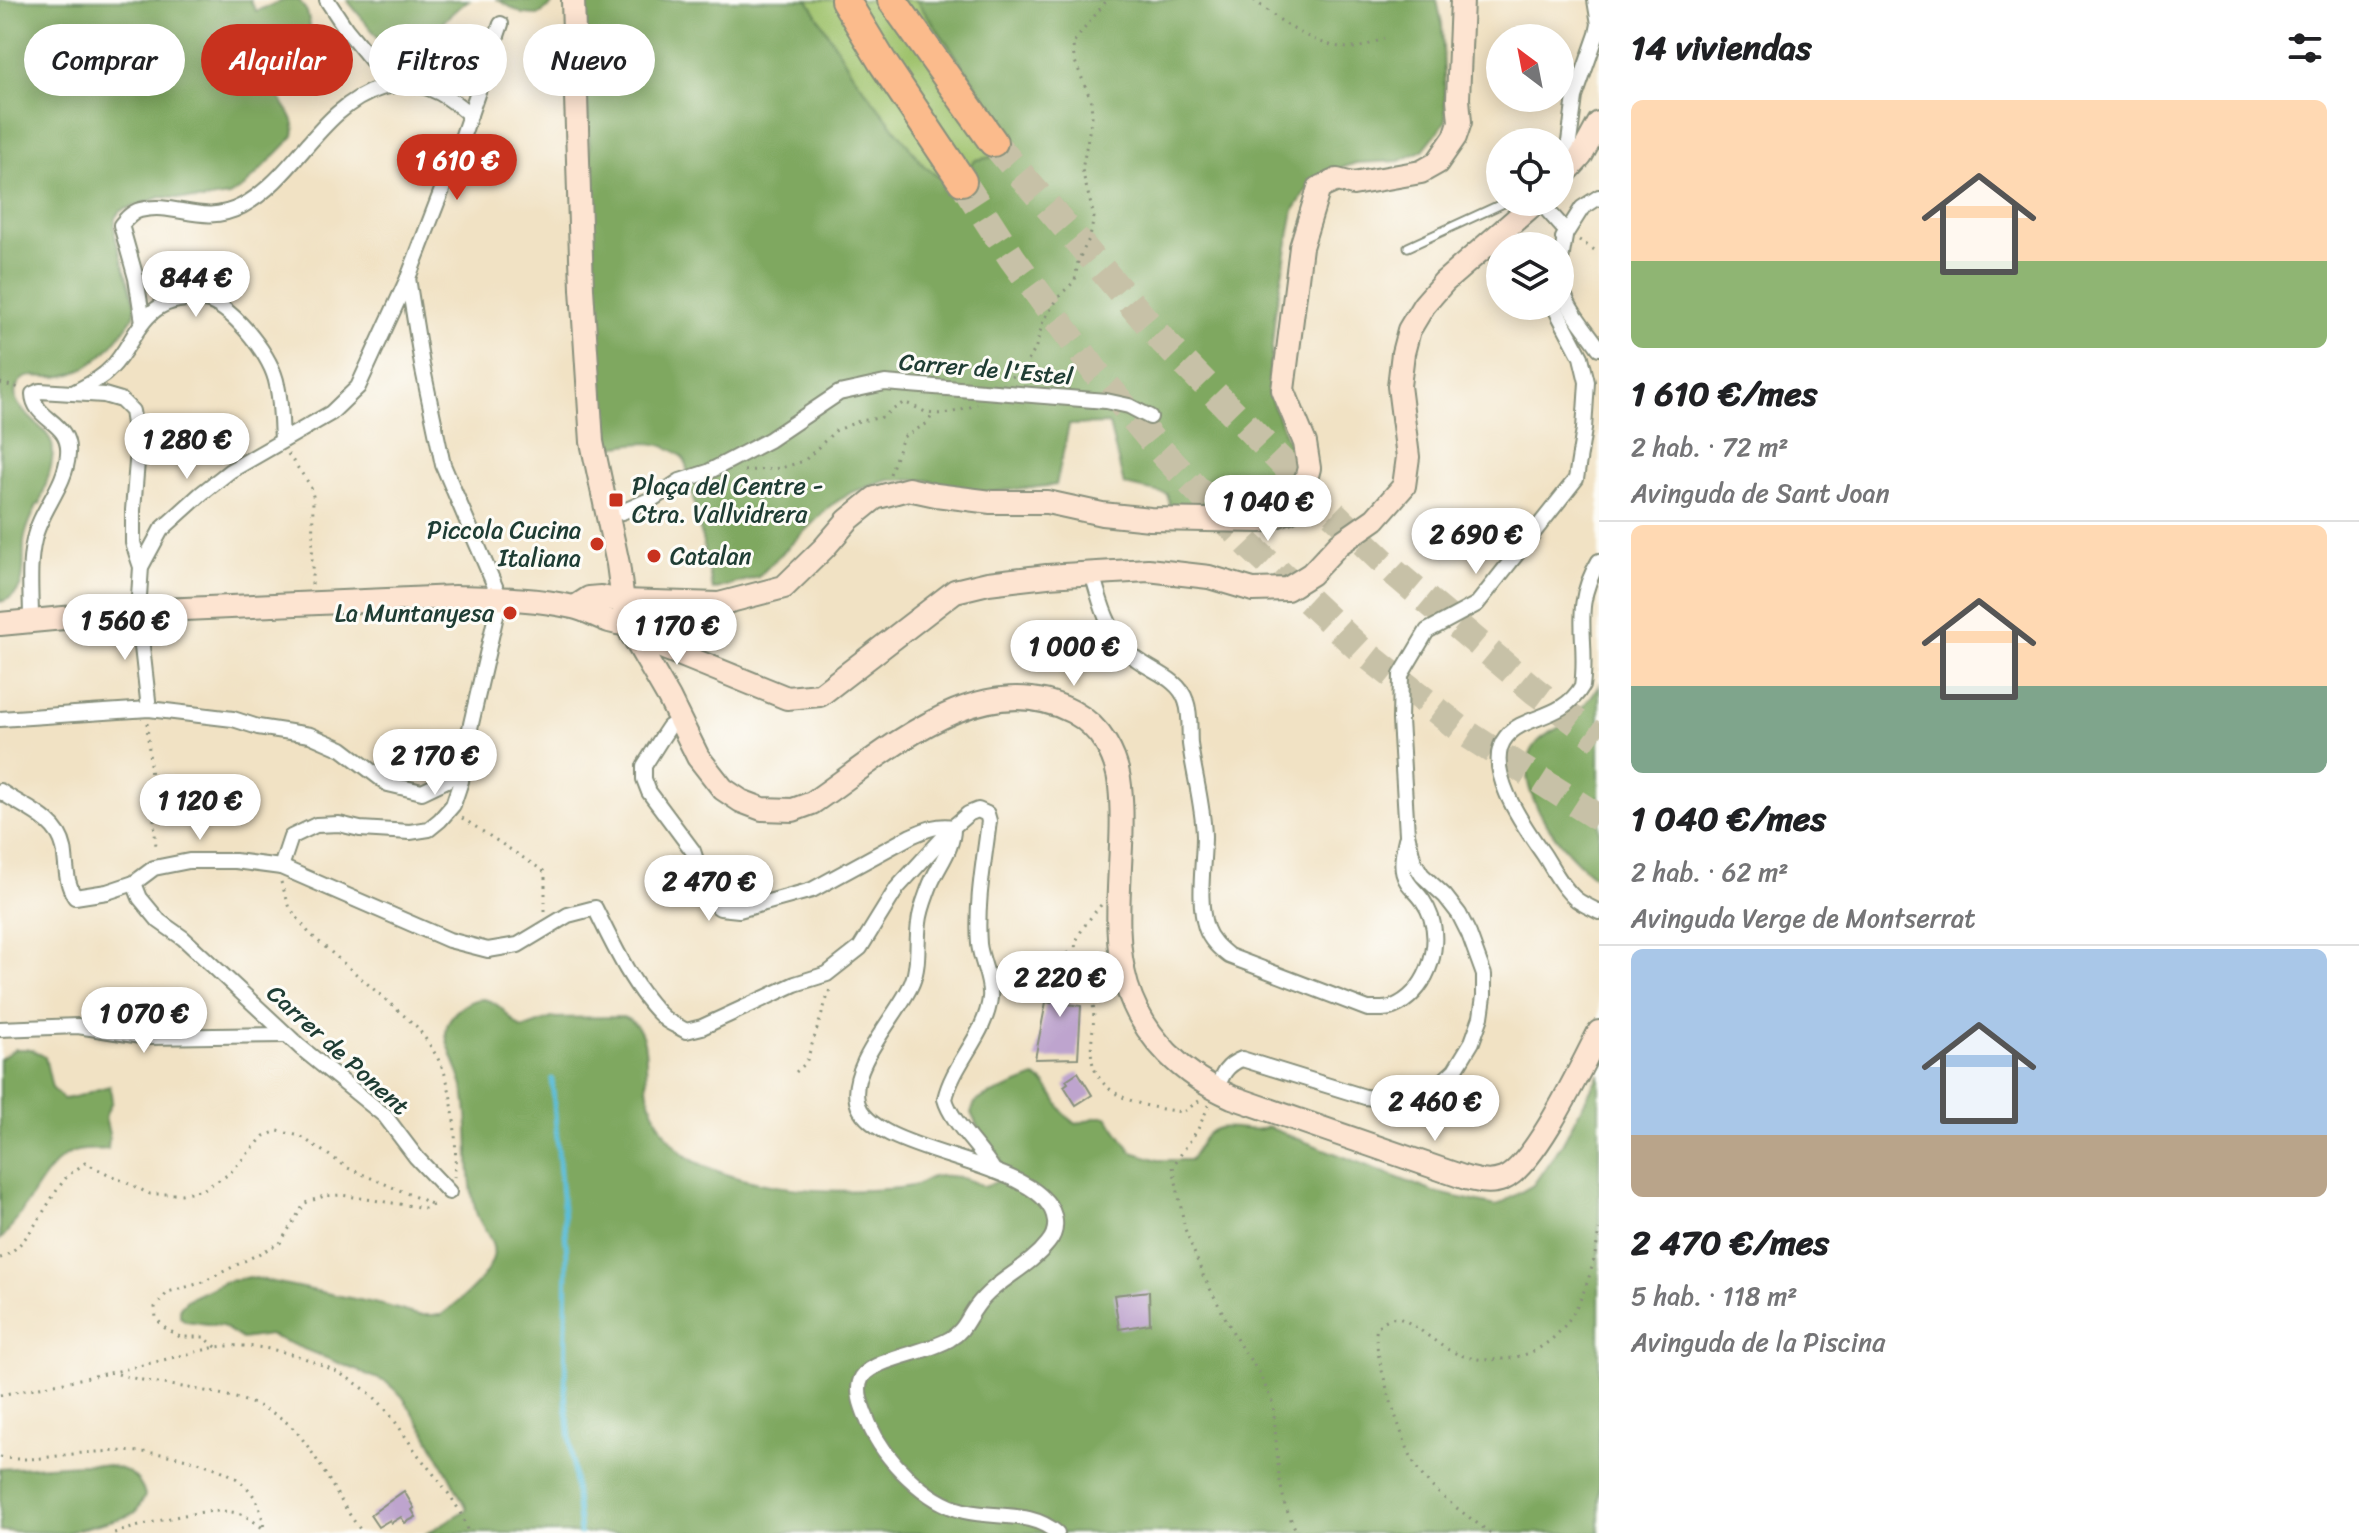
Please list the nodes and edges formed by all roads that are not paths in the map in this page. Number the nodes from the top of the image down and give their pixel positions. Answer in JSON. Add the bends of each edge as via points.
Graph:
{"nodes":[{"id":1,"x":327,"y":0,"type":"edge"},
{"id":2,"x":573,"y":0,"type":"edge"},
{"id":3,"x":845,"y":0,"type":"edge"},
{"id":4,"x":892,"y":0,"type":"edge"},
{"id":5,"x":1462,"y":0,"type":"edge"},
{"id":6,"x":1595,"y":0,"type":"edge"},
{"id":7,"x":369,"y":57,"type":"edge"},
{"id":8,"x":369,"y":93,"type":"edge"},
{"id":9,"x":446,"y":96,"type":"edge"},
{"id":10,"x":476,"y":96,"type":"edge"},
{"id":11,"x":470,"y":115,"type":"junction"},
{"id":12,"x":1599,"y":123,"type":"edge"},
{"id":13,"x":1571,"y":128,"type":"edge"},
{"id":14,"x":993,"y":142,"type":"tunnel mouth"},
{"id":15,"x":1574,"y":164,"type":"edge"},
{"id":16,"x":962,"y":181,"type":"tunnel mouth"},
{"id":17,"x":1599,"y":197,"type":"edge"},
{"id":18,"x":1486,"y":211,"type":"edge"},
{"id":19,"x":1522,"y":216,"type":"edge"},
{"id":20,"x":1552,"y":216,"type":"edge"},
{"id":21,"x":1566,"y":231,"type":"junction"},
{"id":22,"x":1408,"y":247,"type":"dead end"},
{"id":23,"x":408,"y":278,"type":"junction"},
{"id":24,"x":1561,"y":320,"type":"edge"},
{"id":25,"x":143,"y":322,"type":"junction"},
{"id":26,"x":1599,"y":348,"type":"edge"},
{"id":27,"x":75,"y":392,"type":"junction"},
{"id":28,"x":1150,"y":417,"type":"dead end"},
{"id":29,"x":282,"y":440,"type":"junction"},
{"id":30,"x":608,"y":515,"type":"junction"},
{"id":31,"x":141,"y":567,"type":"junction"},
{"id":32,"x":1596,"y":567,"type":"edge"},
{"id":33,"x":1092,"y":573,"type":"junction"},
{"id":34,"x":500,"y":598,"type":"junction"},
{"id":35,"x":138,"y":611,"type":"junction"},
{"id":36,"x":31,"y":620,"type":"junction"},
{"id":37,"x":627,"y":620,"type":"junction"},
{"id":38,"x":0,"y":624,"type":"edge"},
{"id":39,"x":149,"y":709,"type":"junction"},
{"id":40,"x":0,"y":719,"type":"edge"},
{"id":41,"x":679,"y":721,"type":"junction"},
{"id":42,"x":464,"y":762,"type":"junction"},
{"id":43,"x":0,"y":791,"type":"edge"},
{"id":44,"x":953,"y":827,"type":"junction"},
{"id":45,"x":1407,"y":834,"type":"junction"},
{"id":46,"x":281,"y":867,"type":"junction"},
{"id":47,"x":134,"y":883,"type":"junction"},
{"id":48,"x":1599,"y":912,"type":"edge"},
{"id":49,"x":0,"y":1029,"type":"edge"},
{"id":50,"x":1599,"y":1032,"type":"edge"},
{"id":51,"x":287,"y":1035,"type":"junction"},
{"id":52,"x":1216,"y":1090,"type":"junction"},
{"id":53,"x":994,"y":1171,"type":"junction"},
{"id":54,"x":449,"y":1192,"type":"road end"},
{"id":55,"x":1057,"y":1533,"type":"edge"}],
"edges":[{"from":1,"to":7,"type":"street"},
{"from":2,"to":30,"type":"street","via":[[592,442]]},
{"from":3,"to":16,"type":"highway"},
{"from":4,"to":14,"type":"highway"},
{"from":5,"to":37,"type":"street","via":[[1460,122],[1437,163],[1421,172],[1353,184],[1337,180],[1319,188],[1310,213],[1283,390],[1305,443],[1309,468],[1290,511],[1261,521],[1150,519],[1047,502],[991,502],[908,489],[875,498],[784,587]]},
{"from":6,"to":13,"type":"street","via":[[1599,24],[1575,97]]},
{"from":8,"to":25,"type":"street","via":[[339,110],[288,167],[238,208],[202,216],[161,209],[129,216],[121,225]]},
{"from":9,"to":11,"type":"street"},
{"from":10,"to":11,"type":"street"},
{"from":11,"to":23,"type":"street"},
{"from":12,"to":15,"type":"street"},
{"from":17,"to":21,"type":"street","via":[[1582,208]]},
{"from":18,"to":22,"type":"lane"},
{"from":19,"to":33,"type":"street","via":[[1444,282],[1409,330],[1399,386],[1408,457],[1404,486],[1375,519],[1339,544],[1311,574],[1287,589],[1268,591],[1148,570]]},
{"from":20,"to":21,"type":"street"},
{"from":21,"to":26,"type":"street","via":[[1561,285]]},
{"from":23,"to":29,"type":"street","via":[[358,387],[331,413]]},
{"from":23,"to":34,"type":"street","via":[[443,465]]},
{"from":24,"to":45,"type":"street","via":[[1587,382],[1576,479],[1477,604],[1427,631],[1401,675]]},
{"from":25,"to":27,"type":"street","via":[[111,369]]},
{"from":25,"to":29,"type":"street","via":[[161,306],[186,299],[208,301],[224,310],[261,348],[277,382]]},
{"from":27,"to":31,"type":"street","via":[[121,400],[132,411],[138,450],[133,543]]},
{"from":27,"to":36,"type":"street","via":[[33,394],[37,408],[61,428],[69,453],[34,540]]},
{"from":28,"to":30,"type":"street","name":"Carrer de l'Estel","via":[[1106,401],[885,383],[839,393],[719,467]]},
{"from":29,"to":31,"type":"street","via":[[230,471],[175,516],[154,539]]},
{"from":30,"to":37,"type":"street"},
{"from":31,"to":35,"type":"street"},
{"from":32,"to":48,"type":"street","via":[[1580,618],[1582,686],[1558,711],[1507,734],[1499,761],[1508,796],[1559,878],[1576,899]]},
{"from":33,"to":37,"type":"street","via":[[955,591],[820,695],[787,698]]},
{"from":33,"to":45,"type":"street","via":[[1113,633],[1142,665],[1180,689],[1187,703],[1204,831],[1206,927],[1229,956],[1368,1009],[1390,1009],[1405,1000],[1418,990],[1427,972],[1434,936],[1431,917],[1404,880]]},
{"from":34,"to":35,"type":"street"},
{"from":34,"to":37,"type":"street","via":[[575,607],[589,598],[609,597]]},
{"from":34,"to":42,"type":"street"},
{"from":35,"to":36,"type":"street"},
{"from":35,"to":39,"type":"street"},
{"from":36,"to":38,"type":"street"},
{"from":37,"to":41,"type":"street"},
{"from":39,"to":40,"type":"street"},
{"from":39,"to":42,"type":"street","via":[[310,735],[342,749],[388,784],[422,792],[447,780]]},
{"from":41,"to":44,"type":"street","via":[[655,747],[644,766],[644,779],[693,851],[707,893],[720,908],[739,910],[812,890],[911,836],[929,828]]},
{"from":41,"to":52,"type":"street","via":[[723,789],[751,806],[793,810],[812,803],[934,719],[965,707],[1018,700],[1070,710],[1097,732],[1115,762],[1121,800],[1121,959],[1136,1009],[1171,1059]]},
{"from":42,"to":46,"type":"street","via":[[449,810],[429,829],[316,825],[291,837]]},
{"from":43,"to":47,"type":"street","via":[[49,821],[63,844],[75,897]]},
{"from":44,"to":46,"type":"street","via":[[897,888],[860,948],[827,974],[686,1031],[666,1020],[649,1000],[595,908],[568,915],[518,945],[488,950],[449,940]]},
{"from":44,"to":53,"type":"street","via":[[978,810],[989,821],[978,898],[990,1000],[945,1099]]},
{"from":44,"to":53,"type":"street","via":[[919,922],[913,981],[869,1054],[856,1101],[874,1125]]},
{"from":45,"to":52,"type":"street","via":[[1422,875],[1459,914],[1484,975],[1481,1017],[1455,1070],[1427,1090],[1382,1099],[1242,1059],[1223,1072]]},
{"from":46,"to":47,"type":"street","via":[[189,861],[154,868]]},
{"from":47,"to":51,"type":"street","name":"Carrer de Ponent","via":[[159,921]]},
{"from":49,"to":51,"type":"street","via":[[78,1026],[147,1037]]},
{"from":50,"to":52,"type":"street","via":[[1534,1150],[1511,1175],[1492,1182],[1466,1178]]},
{"from":51,"to":54,"type":"street","name":"Carrer de Ponent","via":[[385,1116]]},
{"from":53,"to":55,"type":"street","via":[[1037,1192],[1051,1206],[1054,1235],[989,1292],[958,1333],[932,1348],[869,1369],[859,1393],[881,1445],[913,1482],[964,1511],[1035,1520]]}]}
